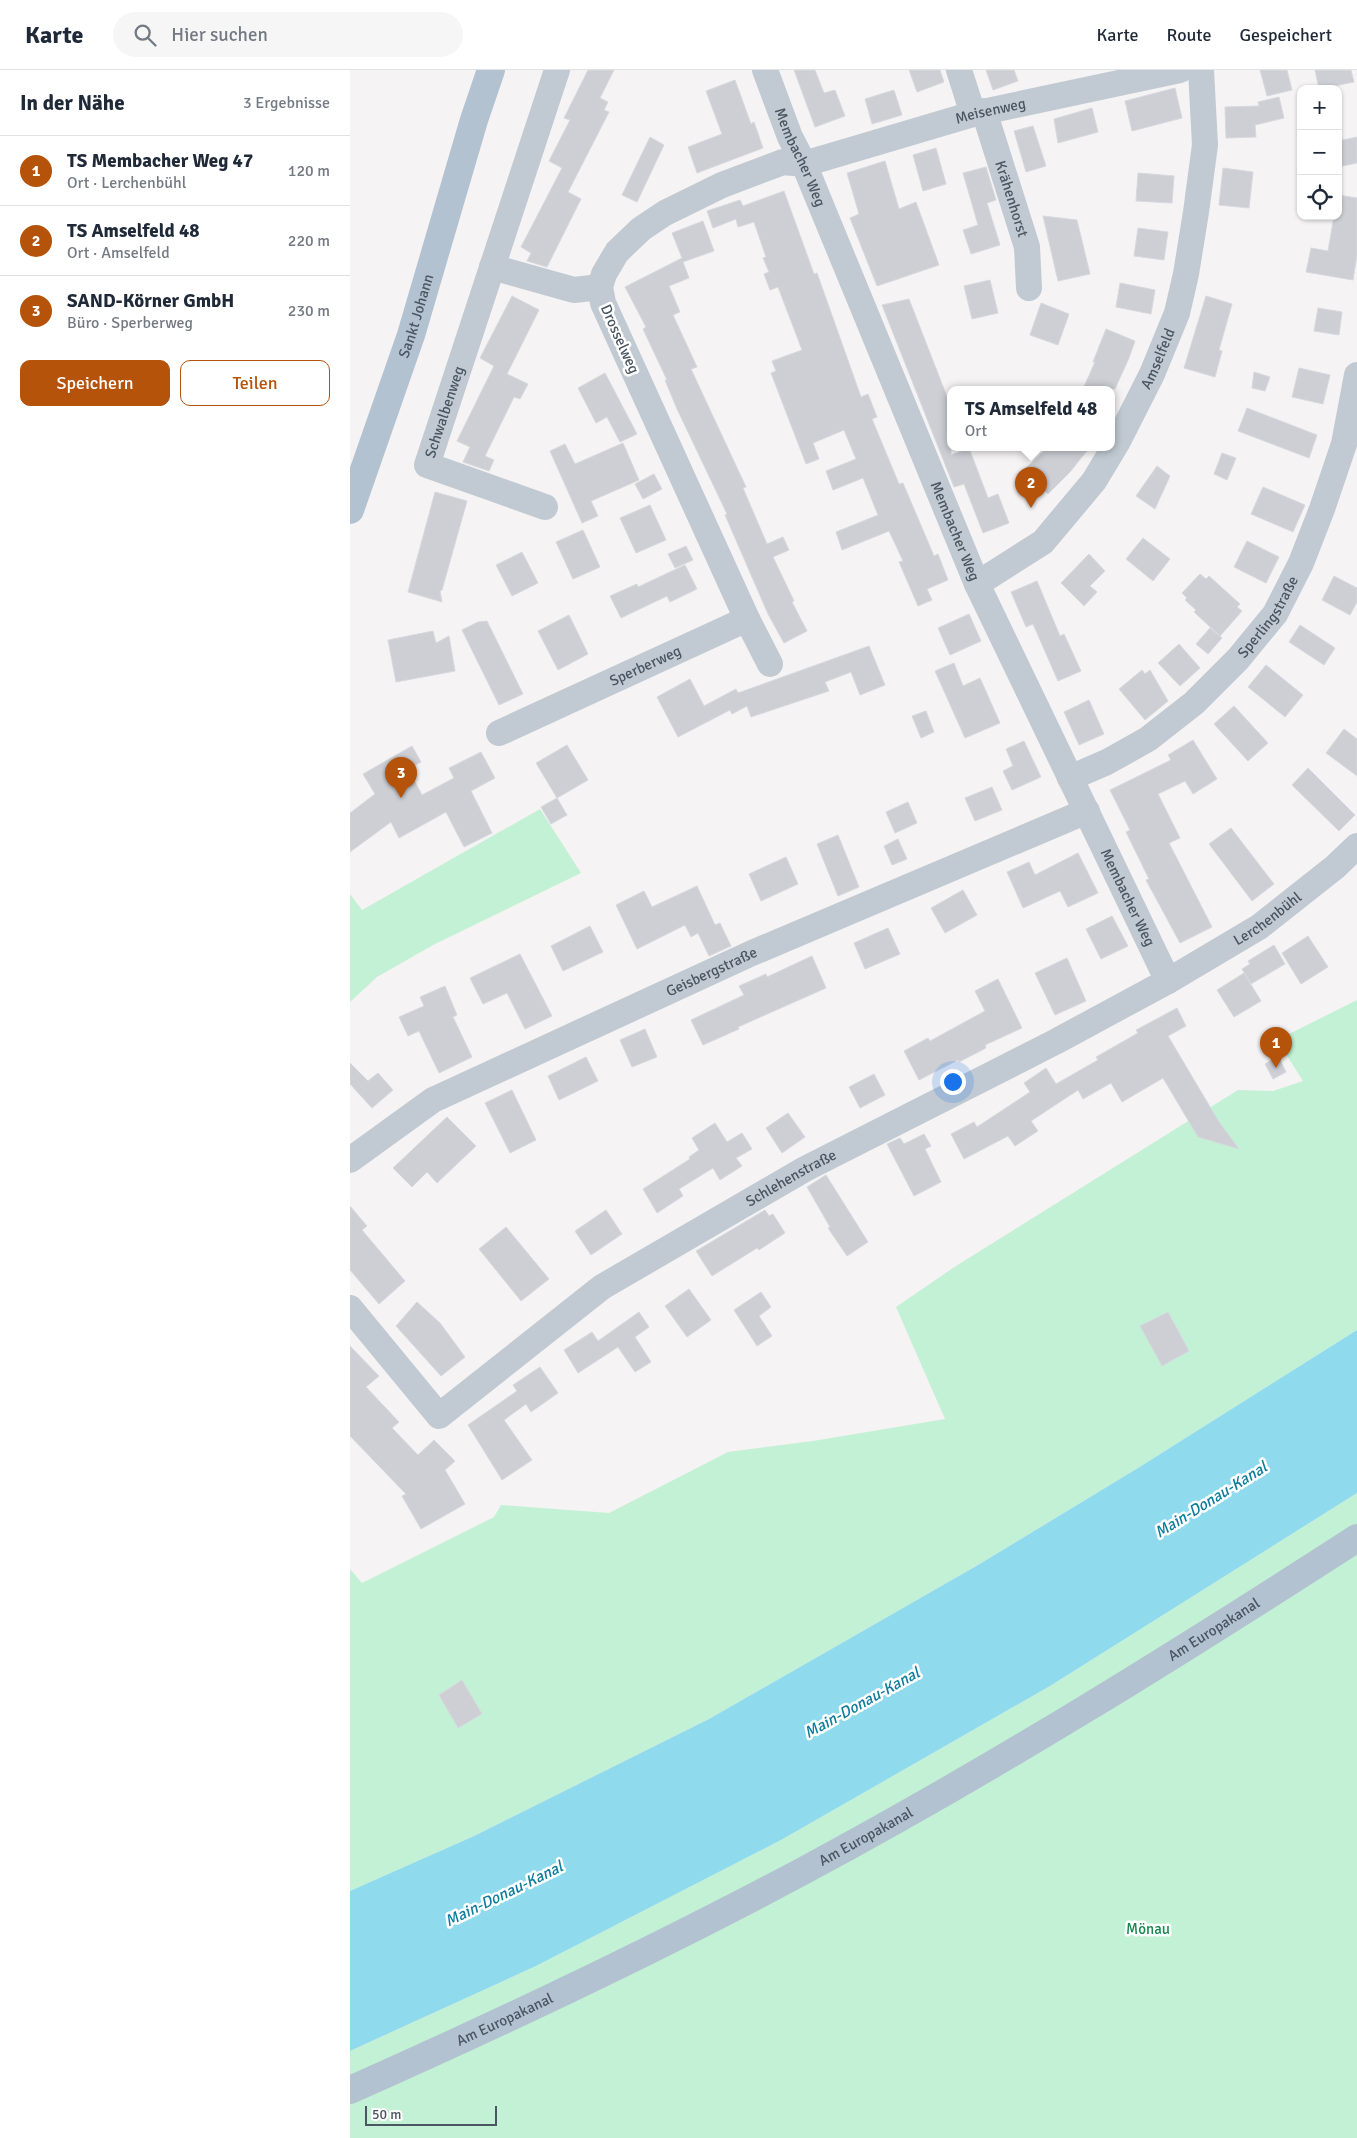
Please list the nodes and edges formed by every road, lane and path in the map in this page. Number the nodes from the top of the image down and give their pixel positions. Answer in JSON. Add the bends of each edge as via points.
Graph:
{"nodes":[{"id":1,"x":482,"y":70,"type":"edge"},
{"id":2,"x":491,"y":70,"type":"edge"},
{"id":3,"x":557,"y":70,"type":"edge"},
{"id":4,"x":765,"y":70,"type":"edge"},
{"id":5,"x":959,"y":70,"type":"edge"},
{"id":6,"x":1180,"y":70,"type":"edge"},
{"id":7,"x":1201,"y":70,"type":"edge"},
{"id":8,"x":979,"y":113,"type":"junction"},
{"id":9,"x":474,"y":120,"type":"junction"},
{"id":10,"x":804,"y":164,"type":"junction"},
{"id":11,"x":492,"y":267,"type":"junction"},
{"id":12,"x":600,"y":287,"type":"junction"},
{"id":13,"x":1029,"y":288,"type":"dead end"},
{"id":14,"x":1357,"y":375,"type":"edge"},
{"id":15,"x":1115,"y":446,"type":"edge"},
{"id":16,"x":1112,"y":451,"type":"edge"},
{"id":17,"x":545,"y":507,"type":"dead end"},
{"id":18,"x":350,"y":510,"type":"edge"},
{"id":19,"x":977,"y":584,"type":"junction"},
{"id":20,"x":747,"y":619,"type":"junction"},
{"id":21,"x":770,"y":664,"type":"dead end"},
{"id":22,"x":499,"y":733,"type":"dead end"},
{"id":23,"x":1070,"y":778,"type":"junction"},
{"id":24,"x":1087,"y":811,"type":"junction"},
{"id":25,"x":1357,"y":846,"type":"edge"},
{"id":26,"x":1168,"y":981,"type":"junction"},
{"id":27,"x":350,"y":1160,"type":"edge"},
{"id":28,"x":350,"y":1308,"type":"edge"},
{"id":29,"x":1357,"y":1538,"type":"edge"},
{"id":30,"x":350,"y":2090,"type":"edge"}],
"edges":[{"from":1,"to":9,"type":"main road","name":"Sankt Johann"},
{"from":2,"to":9,"type":"main road","name":"Sankt Johann"},
{"from":3,"to":11,"type":"street","name":"Schwalbenweg"},
{"from":4,"to":10,"type":"street","name":"Membacher Weg"},
{"from":5,"to":8,"type":"street","name":"Krähenhorst"},
{"from":6,"to":8,"type":"street","name":"Meisenweg"},
{"from":7,"to":15,"type":"street","name":"Amselfeld","via":[[1205,145],[1186,274],[1177,313],[1152,374]]},
{"from":8,"to":10,"type":"street","name":"Meisenweg"},
{"from":8,"to":13,"type":"street","name":"Krähenhorst","via":[[1027,247]]},
{"from":9,"to":18,"type":"main road","name":"Sankt Johann","via":[[411,335]]},
{"from":10,"to":12,"type":"street","name":"Drosselweg","via":[[783,162],[722,185],[664,213],[617,252]]},
{"from":10,"to":19,"type":"street","name":"Membacher Weg"},
{"from":11,"to":12,"type":"street","via":[[574,290]]},
{"from":11,"to":17,"type":"street","name":"Schwalbenweg","via":[[427,466]]},
{"from":12,"to":20,"type":"street","name":"Drosselweg","via":[[607,312]]},
{"from":14,"to":23,"type":"street","name":"Sperlingstraße","via":[[1344,444],[1322,509],[1301,563],[1275,614],[1238,659],[1194,704],[1148,739]]},
{"from":16,"to":19,"type":"street","name":"Amselfeld","via":[[1094,481],[1043,542]]},
{"from":19,"to":23,"type":"street","name":"Membacher Weg"},
{"from":20,"to":21,"type":"street"},
{"from":20,"to":22,"type":"street","name":"Sperberweg"},
{"from":23,"to":24,"type":"street","name":"Membacher Weg"},
{"from":24,"to":26,"type":"street","name":"Membacher Weg"},
{"from":24,"to":27,"type":"street","name":"Geisbergstraße","via":[[752,953],[441,1096]]},
{"from":25,"to":26,"type":"street","name":"Lerchenbühl","via":[[1259,926]]},
{"from":26,"to":28,"type":"street","name":"Schlehenstraße","via":[[805,1169],[602,1287],[439,1416]]},
{"from":29,"to":30,"type":"main road","name":"Am Europakanal","via":[[1211,1632],[1009,1755],[803,1871],[502,2022]]}]}
